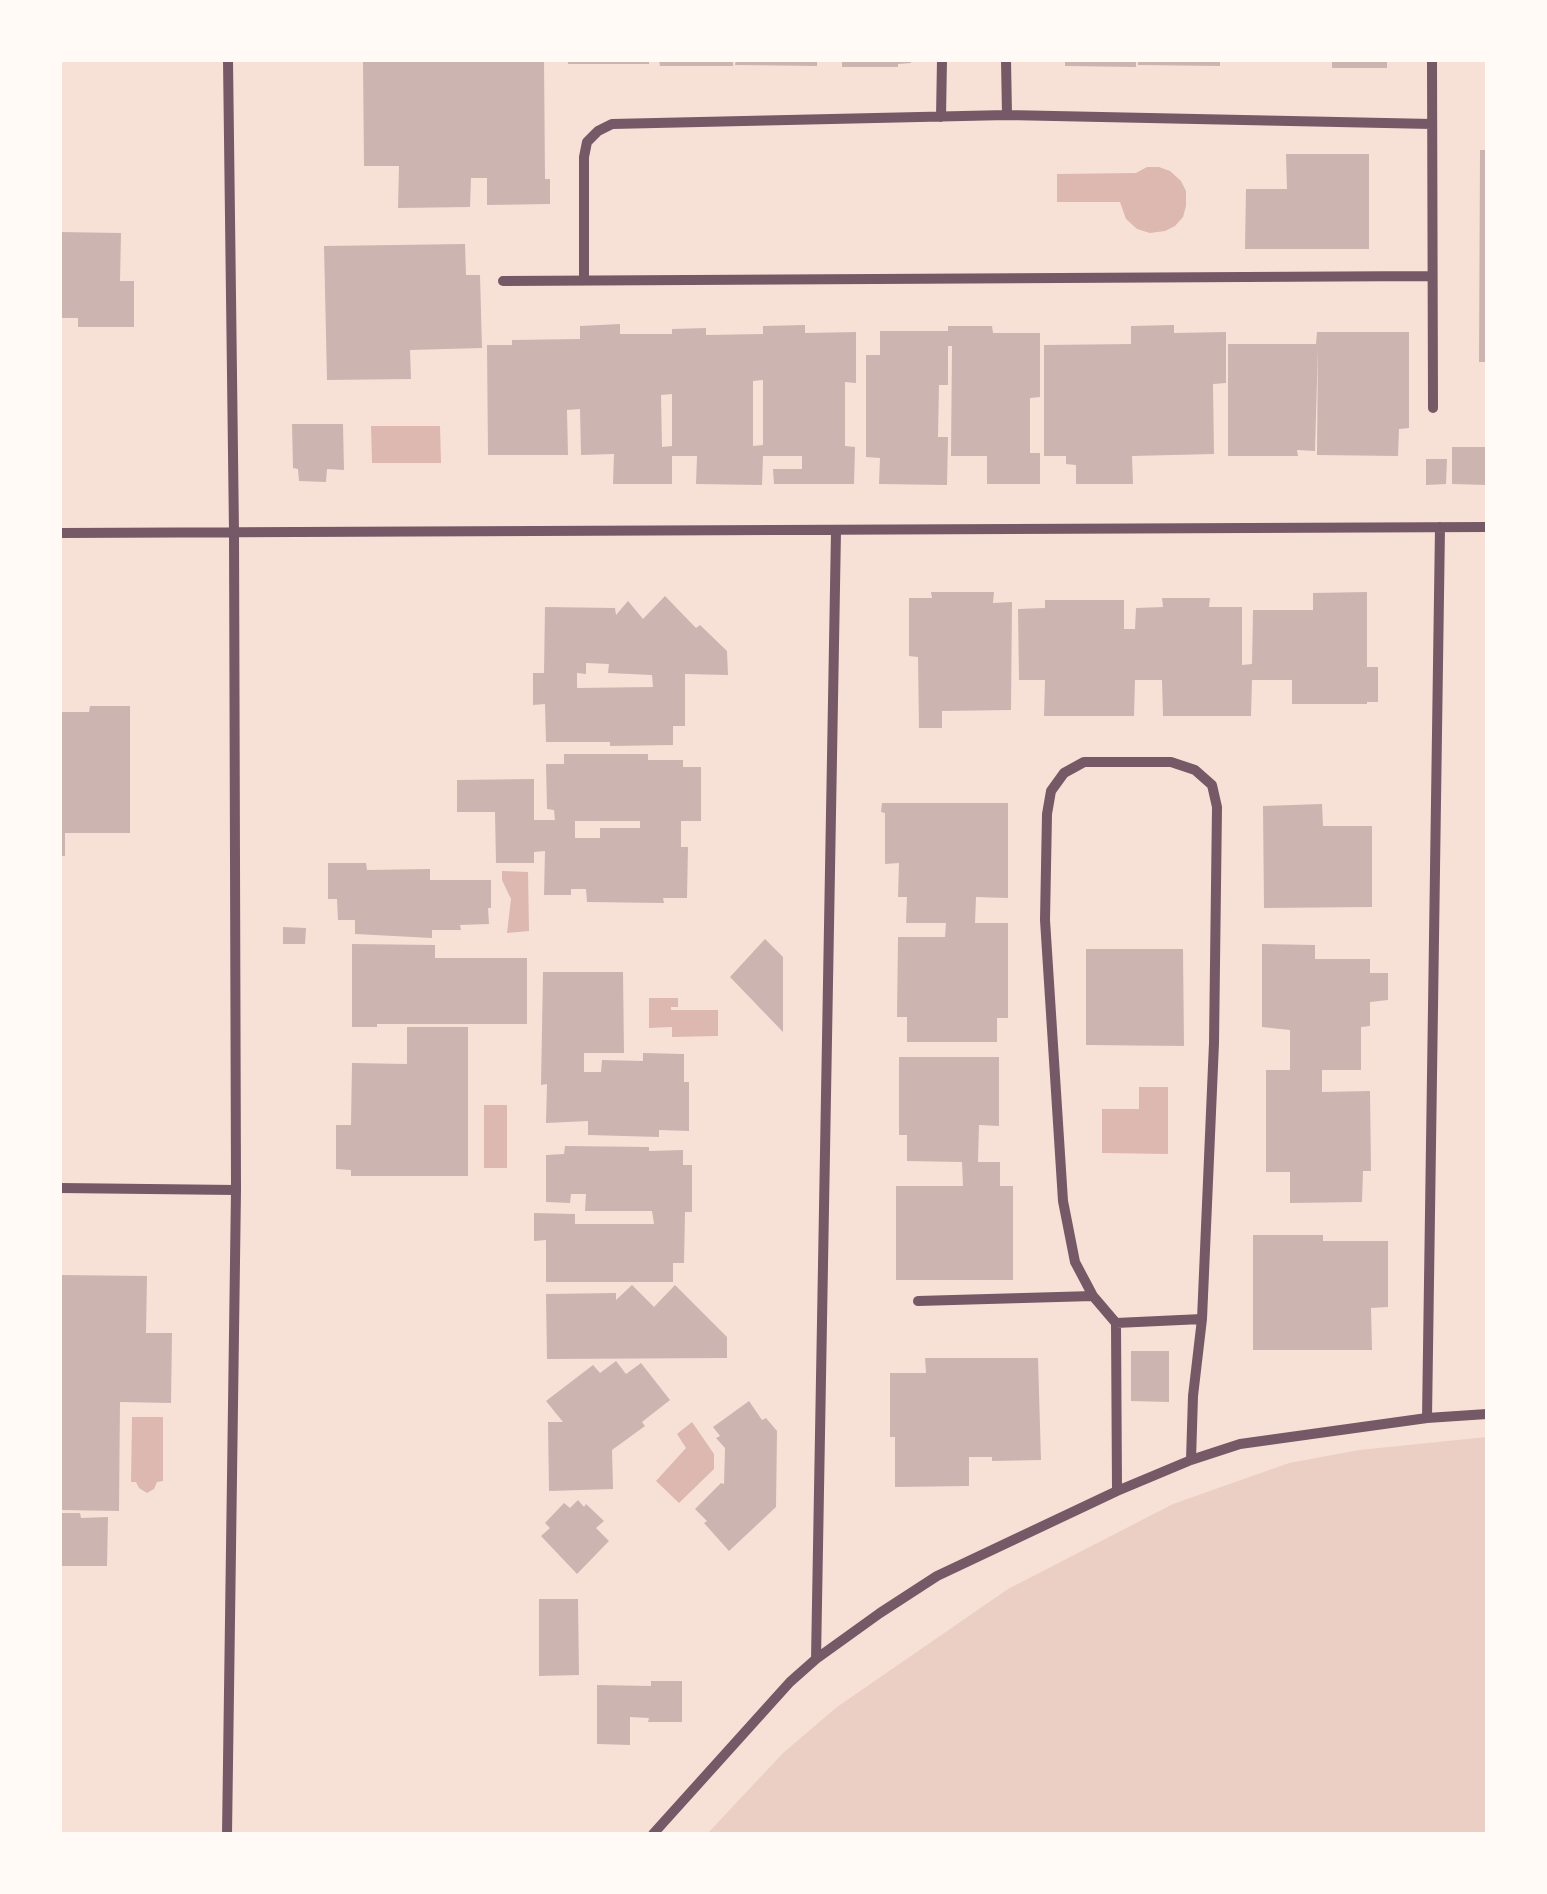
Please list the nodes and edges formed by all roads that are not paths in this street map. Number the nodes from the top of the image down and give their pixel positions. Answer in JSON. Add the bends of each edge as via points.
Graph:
{"nodes":[{"id":1,"x":228,"y":60,"type":"edge"},
{"id":2,"x":942,"y":60,"type":"edge"},
{"id":3,"x":1006,"y":60,"type":"edge"},
{"id":4,"x":1432,"y":60,"type":"edge"},
{"id":5,"x":1007,"y":115,"type":"junction"},
{"id":6,"x":941,"y":117,"type":"junction"},
{"id":7,"x":1432,"y":124,"type":"junction"},
{"id":8,"x":1431,"y":276,"type":"junction"},
{"id":9,"x":503,"y":280,"type":"dead end"},
{"id":10,"x":584,"y":280,"type":"junction"},
{"id":11,"x":1433,"y":408,"type":"dead end"},
{"id":12,"x":1440,"y":527,"type":"junction"},
{"id":13,"x":1487,"y":527,"type":"edge"},
{"id":14,"x":836,"y":530,"type":"junction"},
{"id":15,"x":234,"y":532,"type":"junction"},
{"id":16,"x":60,"y":533,"type":"edge"},
{"id":17,"x":60,"y":1188,"type":"edge"},
{"id":18,"x":236,"y":1190,"type":"junction"},
{"id":19,"x":1094,"y":1296,"type":"junction"},
{"id":20,"x":918,"y":1301,"type":"dead end"},
{"id":21,"x":1202,"y":1319,"type":"junction"},
{"id":22,"x":1116,"y":1323,"type":"junction"},
{"id":23,"x":1487,"y":1414,"type":"edge"},
{"id":24,"x":1426,"y":1418,"type":"junction"},
{"id":25,"x":1191,"y":1460,"type":"junction"},
{"id":26,"x":1116,"y":1491,"type":"junction"},
{"id":27,"x":816,"y":1659,"type":"junction"},
{"id":28,"x":227,"y":1834,"type":"edge"},
{"id":29,"x":653,"y":1834,"type":"edge"}],
"edges":[{"from":1,"to":15,"type":"street"},
{"from":2,"to":6,"type":"street"},
{"from":3,"to":5,"type":"street"},
{"from":4,"to":7,"type":"street"},
{"from":5,"to":6,"type":"street"},
{"from":5,"to":7,"type":"street"},
{"from":6,"to":10,"type":"street","via":[[612,124],[587,142],[584,157]]},
{"from":7,"to":8,"type":"street"},
{"from":8,"to":10,"type":"street"},
{"from":8,"to":11,"type":"street"},
{"from":9,"to":10,"type":"street"},
{"from":12,"to":13,"type":"street"},
{"from":12,"to":14,"type":"street"},
{"from":12,"to":24,"type":"street"},
{"from":14,"to":15,"type":"street"},
{"from":14,"to":27,"type":"street"},
{"from":15,"to":16,"type":"street"},
{"from":15,"to":18,"type":"street"},
{"from":17,"to":18,"type":"street"},
{"from":18,"to":28,"type":"street"},
{"from":19,"to":20,"type":"street"},
{"from":19,"to":21,"type":"street","via":[[1075,1262],[1063,1201],[1045,920],[1047,814],[1064,772],[1084,762],[1171,762],[1212,786],[1217,808]]},
{"from":19,"to":22,"type":"street"},
{"from":21,"to":22,"type":"street"},
{"from":21,"to":25,"type":"street"},
{"from":22,"to":26,"type":"street"},
{"from":23,"to":24,"type":"street"},
{"from":24,"to":25,"type":"street","via":[[1240,1444]]},
{"from":25,"to":26,"type":"street"},
{"from":26,"to":27,"type":"street","via":[[937,1576]]},
{"from":27,"to":29,"type":"street"}]}
